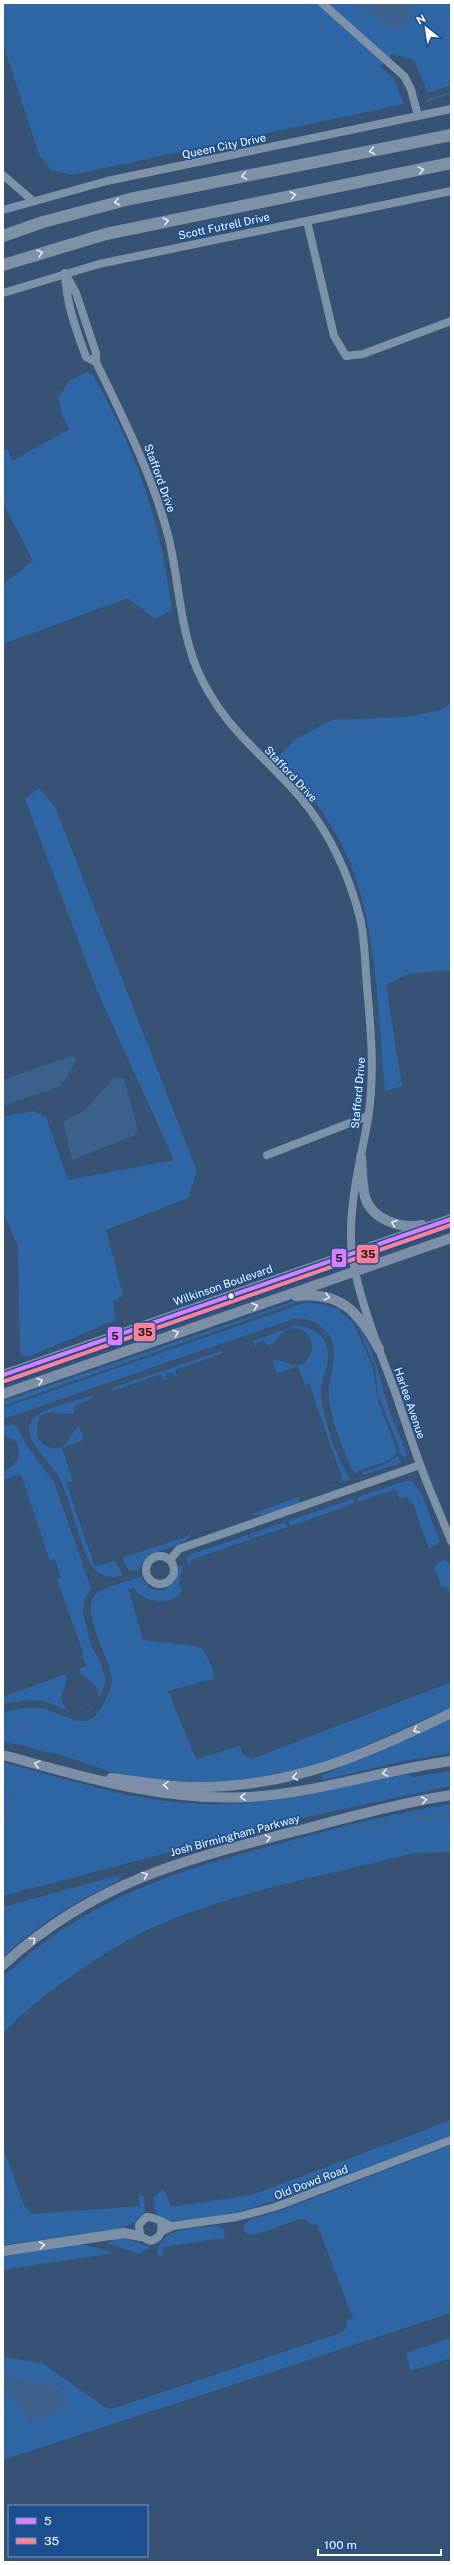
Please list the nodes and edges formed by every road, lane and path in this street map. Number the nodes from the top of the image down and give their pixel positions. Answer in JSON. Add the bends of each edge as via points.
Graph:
{"nodes":[{"id":1,"x":322,"y":3,"type":"edge"},
{"id":2,"x":451,"y":109,"type":"edge"},
{"id":3,"x":418,"y":116,"type":"junction"},
{"id":4,"x":451,"y":135,"type":"edge"},
{"id":5,"x":451,"y":163,"type":"edge"},
{"id":6,"x":3,"y":175,"type":"edge"},
{"id":7,"x":451,"y":191,"type":"edge"},
{"id":8,"x":33,"y":201,"type":"junction"},
{"id":9,"x":3,"y":210,"type":"edge"},
{"id":10,"x":307,"y":221,"type":"junction"},
{"id":11,"x":3,"y":236,"type":"edge"},
{"id":12,"x":3,"y":265,"type":"edge"},
{"id":13,"x":65,"y":274,"type":"junction"},
{"id":14,"x":3,"y":294,"type":"edge"},
{"id":15,"x":451,"y":321,"type":"edge"},
{"id":16,"x":96,"y":362,"type":"junction"},
{"id":17,"x":368,"y":1116,"type":"junction"},
{"id":18,"x":267,"y":1155,"type":"dead end"},
{"id":19,"x":361,"y":1157,"type":"junction"},
{"id":20,"x":448,"y":1220,"type":"edge"},
{"id":21,"x":451,"y":1238,"type":"edge"},
{"id":22,"x":352,"y":1253,"type":"junction"},
{"id":23,"x":356,"y":1270,"type":"junction"},
{"id":24,"x":274,"y":1299,"type":"junction"},
{"id":25,"x":379,"y":1349,"type":"junction"},
{"id":26,"x":54,"y":1357,"type":"junction"},
{"id":27,"x":60,"y":1374,"type":"junction"},
{"id":28,"x":3,"y":1375,"type":"edge"},
{"id":29,"x":3,"y":1394,"type":"edge"},
{"id":30,"x":420,"y":1465,"type":"junction"},
{"id":31,"x":451,"y":1541,"type":"edge"},
{"id":32,"x":170,"y":1560,"type":"dead end"},
{"id":33,"x":451,"y":1713,"type":"edge"},
{"id":34,"x":3,"y":1755,"type":"edge"},
{"id":35,"x":451,"y":1761,"type":"edge"},
{"id":36,"x":70,"y":1773,"type":"junction"},
{"id":37,"x":451,"y":1795,"type":"edge"},
{"id":38,"x":3,"y":1965,"type":"edge"},
{"id":39,"x":451,"y":2140,"type":"edge"},
{"id":40,"x":161,"y":2227,"type":"junction"},
{"id":41,"x":140,"y":2236,"type":"junction"},
{"id":42,"x":3,"y":2251,"type":"edge"}],
"edges":[{"from":1,"to":3,"type":"street","via":[[404,76],[411,89]]},
{"from":2,"to":3,"type":"street","name":"Queen City Drive"},
{"from":3,"to":8,"type":"street","name":"Queen City Drive","via":[[115,180]]},
{"from":4,"to":11,"type":"highway","one_way":true,"via":[[130,199],[43,222]]},
{"from":12,"to":5,"type":"highway","one_way":true,"via":[[121,231]]},
{"from":6,"to":8,"type":"street"},
{"from":7,"to":10,"type":"street","name":"Scott Futrell Drive"},
{"from":8,"to":9,"type":"street","name":"Queen City Drive"},
{"from":10,"to":13,"type":"street","name":"Scott Futrell Drive","via":[[160,251]]},
{"from":10,"to":15,"type":"street","via":[[334,336],[346,356],[364,354]]},
{"from":13,"to":14,"type":"street","name":"Scott Futrell Drive"},
{"from":13,"to":16,"type":"street","name":"Stafford Drive","via":[[76,293],[96,353]]},
{"from":13,"to":16,"type":"street","name":"Stafford Drive","via":[[66,296],[74,324],[86,357]]},
{"from":16,"to":17,"type":"street","name":"Stafford Drive","via":[[130,429],[158,499],[170,544],[186,633],[198,669],[222,713],[236,732],[284,779],[314,815],[329,839],[350,885],[363,938],[371,1016],[372,1062]]},
{"from":17,"to":18,"type":"street"},
{"from":17,"to":19,"type":"street","name":"Stafford Drive"},
{"from":20,"to":19,"type":"main road","one_way":true,"via":[[403,1226],[379,1216],[366,1199]]},
{"from":19,"to":22,"type":"street","name":"Stafford Drive","via":[[353,1198]]},
{"from":20,"to":22,"type":"main road","name":"Wilkinson Boulevard"},
{"from":21,"to":23,"type":"main road"},
{"from":22,"to":23,"type":"street","name":"Stafford Drive"},
{"from":22,"to":26,"type":"main road","name":"Wilkinson Boulevard"},
{"from":23,"to":24,"type":"main road"},
{"from":23,"to":25,"type":"street","name":"Harlee Avenue"},
{"from":24,"to":25,"type":"main road","one_way":true,"via":[[321,1295],[342,1303],[358,1317]]},
{"from":27,"to":24,"type":"main road","one_way":true},
{"from":25,"to":30,"type":"street","name":"Harlee Avenue"},
{"from":26,"to":27,"type":"main road"},
{"from":26,"to":28,"type":"main road","name":"Wilkinson Boulevard"},
{"from":29,"to":27,"type":"main road","one_way":true},
{"from":30,"to":31,"type":"street","name":"Harlee Avenue"},
{"from":30,"to":32,"type":"street","via":[[179,1549]]},
{"from":33,"to":36,"type":"main road","one_way":true,"via":[[337,1764],[266,1782],[229,1787],[195,1787],[155,1785]]},
{"from":36,"to":34,"type":"main road","one_way":true},
{"from":35,"to":36,"type":"main road","one_way":true,"via":[[308,1790],[248,1797],[174,1795],[143,1791]]},
{"from":38,"to":37,"type":"main road","name":"Josh Birmingham Parkway","one_way":true,"via":[[39,1935],[90,1902],[117,1887],[173,1864],[368,1812]]},
{"from":39,"to":40,"type":"street","name":"Old Dowd Road","via":[[264,2211]]},
{"from":40,"to":41,"type":"street","via":[[154,2240],[146,2240]]},
{"from":40,"to":41,"type":"street","name":"Old Dowd Road","via":[[150,2216],[143,2219],[138,2228]]},
{"from":42,"to":41,"type":"main road","one_way":true,"via":[[124,2233]]}]}
